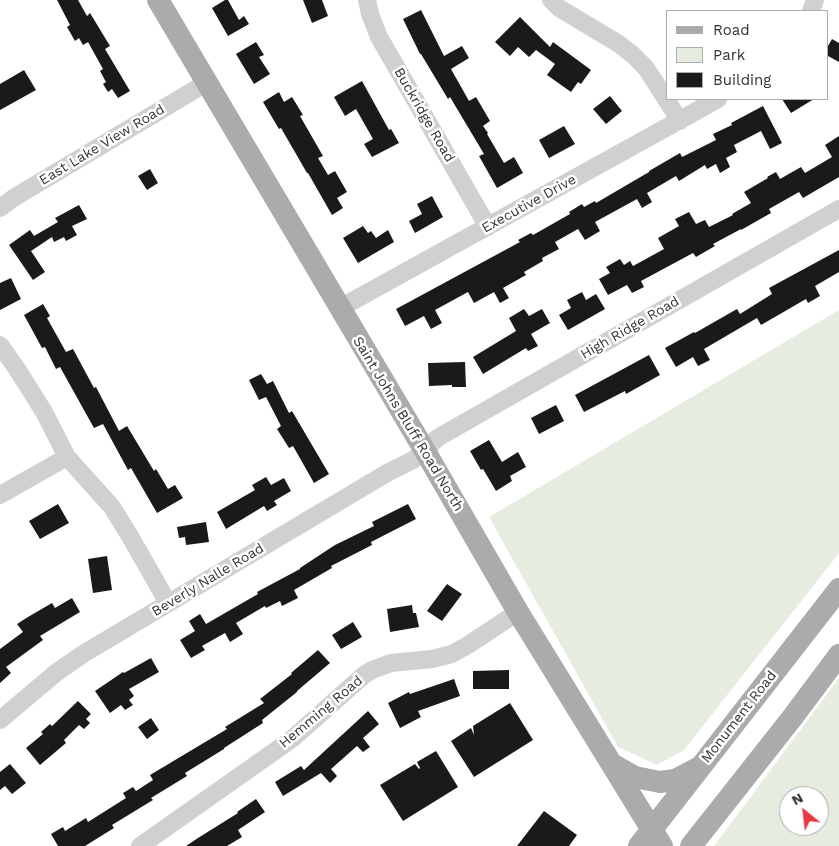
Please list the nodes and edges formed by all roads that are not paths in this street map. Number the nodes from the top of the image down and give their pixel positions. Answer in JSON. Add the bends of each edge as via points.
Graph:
{"nodes":[{"id":1,"x":158,"y":0,"type":"edge"},
{"id":2,"x":367,"y":0,"type":"edge"},
{"id":3,"x":551,"y":0,"type":"edge"},
{"id":4,"x":206,"y":83,"type":"junction"},
{"id":5,"x":666,"y":99,"type":"edge"},
{"id":6,"x":667,"y":100,"type":"edge"},
{"id":7,"x":716,"y":100,"type":"edge"},
{"id":8,"x":680,"y":121,"type":"junction"},
{"id":9,"x":0,"y":208,"type":"edge"},
{"id":10,"x":839,"y":209,"type":"edge"},
{"id":11,"x":488,"y":227,"type":"junction"},
{"id":12,"x":340,"y":308,"type":"junction"},
{"id":13,"x":0,"y":346,"type":"edge"},
{"id":14,"x":424,"y":451,"type":"junction"},
{"id":15,"x":67,"y":457,"type":"junction"},
{"id":16,"x":0,"y":495,"type":"edge"},
{"id":17,"x":839,"y":588,"type":"edge"},
{"id":18,"x":168,"y":603,"type":"junction"},
{"id":19,"x":518,"y":612,"type":"junction"},
{"id":20,"x":839,"y":655,"type":"edge"},
{"id":21,"x":0,"y":720,"type":"edge"},
{"id":22,"x":611,"y":763,"type":"junction"},
{"id":23,"x":701,"y":767,"type":"junction"},
{"id":24,"x":651,"y":841,"type":"edge"},
{"id":25,"x":140,"y":846,"type":"edge"},
{"id":26,"x":691,"y":846,"type":"edge"}],
"edges":[{"from":1,"to":4,"type":"main road","name":"Saint Johns Bluff Road North"},
{"from":2,"to":11,"type":"street","name":"Buckridge Road","via":[[379,37]]},
{"from":3,"to":5,"type":"street","via":[[633,55],[646,68]]},
{"from":4,"to":9,"type":"street","name":"East Lake View Road"},
{"from":4,"to":12,"type":"main road","name":"Saint Johns Bluff Road North"},
{"from":6,"to":8,"type":"street"},
{"from":7,"to":8,"type":"street","name":"Executive Drive"},
{"from":8,"to":11,"type":"street","name":"Executive Drive"},
{"from":10,"to":14,"type":"street","name":"High Ridge Road","via":[[439,437]]},
{"from":11,"to":12,"type":"street","name":"Executive Drive"},
{"from":12,"to":14,"type":"main road","name":"Saint Johns Bluff Road North"},
{"from":13,"to":15,"type":"street","via":[[44,412]]},
{"from":14,"to":18,"type":"street","name":"Beverly Nalle Road"},
{"from":14,"to":19,"type":"main road","name":"Saint Johns Bluff Road North"},
{"from":15,"to":16,"type":"street"},
{"from":15,"to":18,"type":"street","via":[[112,507]]},
{"from":17,"to":23,"type":"main road","name":"Monument Road"},
{"from":18,"to":21,"type":"street","name":"Beverly Nalle Road","via":[[57,672]]},
{"from":19,"to":22,"type":"main road","name":"Saint Johns Bluff Road North"},
{"from":19,"to":25,"type":"street","name":"Hemming Road","via":[[452,654],[391,663],[372,670],[292,739]]},
{"from":20,"to":26,"type":"main road"},
{"from":22,"to":23,"type":"main road","via":[[635,777],[660,782],[675,780]]},
{"from":22,"to":24,"type":"main road","name":"Saint Johns Bluff Road North"},
{"from":23,"to":24,"type":"main road","name":"Monument Road"}]}
